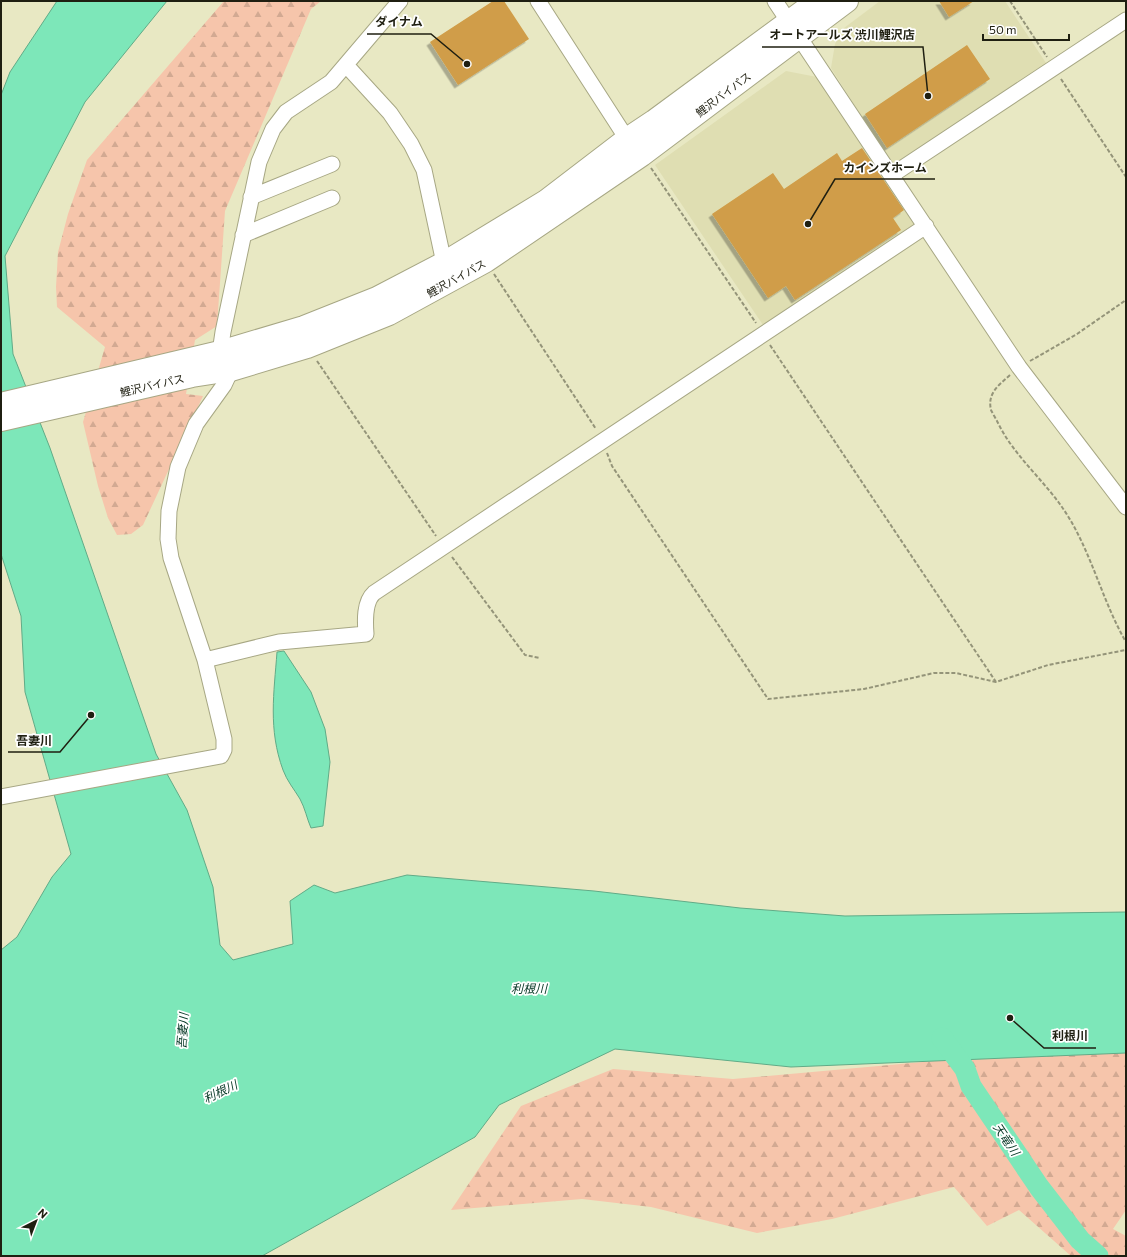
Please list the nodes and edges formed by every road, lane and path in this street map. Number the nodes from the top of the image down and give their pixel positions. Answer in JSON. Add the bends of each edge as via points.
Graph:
{"nodes":[{"id":1,"x":400,"y":1,"type":"edge"},
{"id":2,"x":538,"y":1,"type":"edge"},
{"id":3,"x":775,"y":1,"type":"edge"},
{"id":4,"x":817,"y":1,"type":"edge"},
{"id":5,"x":847,"y":1,"type":"edge"},
{"id":6,"x":1010,"y":1,"type":"edge"},
{"id":7,"x":1126,"y":20,"type":"edge"},
{"id":8,"x":794,"y":29,"type":"junction"},
{"id":9,"x":346,"y":65,"type":"junction"},
{"id":10,"x":1054,"y":68,"type":"junction"},
{"id":11,"x":627,"y":139,"type":"junction"},
{"id":12,"x":642,"y":155,"type":"junction"},
{"id":13,"x":332,"y":164,"type":"dead end"},
{"id":14,"x":892,"y":175,"type":"junction"},
{"id":15,"x":1126,"y":177,"type":"edge"},
{"id":16,"x":251,"y":197,"type":"junction"},
{"id":17,"x":332,"y":198,"type":"dead end"},
{"id":18,"x":926,"y":226,"type":"junction"},
{"id":19,"x":243,"y":235,"type":"junction"},
{"id":20,"x":486,"y":261,"type":"junction"},
{"id":21,"x":444,"y":263,"type":"junction"},
{"id":22,"x":1126,"y":300,"type":"edge"},
{"id":23,"x":763,"y":334,"type":"junction"},
{"id":24,"x":307,"y":347,"type":"junction"},
{"id":25,"x":226,"y":361,"type":"junction"},
{"id":26,"x":193,"y":367,"type":"junction"},
{"id":27,"x":1019,"y":367,"type":"junction"},
{"id":28,"x":1,"y":404,"type":"edge"},
{"id":29,"x":1,"y":420,"type":"edge"},
{"id":30,"x":603,"y":440,"type":"junction"},
{"id":31,"x":1126,"y":507,"type":"edge"},
{"id":32,"x":444,"y":546,"type":"junction"},
{"id":33,"x":1126,"y":642,"type":"edge"},
{"id":34,"x":1126,"y":650,"type":"edge"},
{"id":35,"x":540,"y":658,"type":"dead end"},
{"id":36,"x":205,"y":660,"type":"junction"},
{"id":37,"x":996,"y":682,"type":"junction"},
{"id":38,"x":1,"y":797,"type":"edge"}],
"edges":[{"from":1,"to":9,"type":"street"},
{"from":2,"to":11,"type":"street"},
{"from":3,"to":8,"type":"street"},
{"from":4,"to":8,"type":"highway","name":"鯉沢バイパス"},
{"from":5,"to":8,"type":"highway","name":"鯉沢バイパス"},
{"from":6,"to":10,"type":"path"},
{"from":7,"to":10,"type":"street"},
{"from":8,"to":11,"type":"highway","name":"鯉沢バイパス"},
{"from":8,"to":12,"type":"highway","name":"鯉沢バイパス"},
{"from":8,"to":14,"type":"street"},
{"from":9,"to":16,"type":"street","via":[[331,82],[286,112],[259,162]]},
{"from":9,"to":21,"type":"street","via":[[390,113],[411,144],[424,170]]},
{"from":10,"to":14,"type":"street"},
{"from":10,"to":15,"type":"path"},
{"from":11,"to":21,"type":"highway","name":"鯉沢バイパス","via":[[546,201]]},
{"from":12,"to":20,"type":"highway","name":"鯉沢バイパス"},
{"from":12,"to":23,"type":"path"},
{"from":13,"to":16,"type":"street"},
{"from":14,"to":18,"type":"street"},
{"from":16,"to":19,"type":"street"},
{"from":17,"to":19,"type":"street"},
{"from":18,"to":23,"type":"street"},
{"from":18,"to":27,"type":"street"},
{"from":19,"to":25,"type":"street","via":[[223,332]]},
{"from":20,"to":24,"type":"highway","name":"鯉沢バイパス","via":[[389,314]]},
{"from":20,"to":30,"type":"path"},
{"from":21,"to":25,"type":"highway","name":"鯉沢バイパス","via":[[370,301]]},
{"from":22,"to":27,"type":"path","via":[[1077,334]]},
{"from":23,"to":30,"type":"street"},
{"from":23,"to":37,"type":"path"},
{"from":24,"to":25,"type":"highway","name":"鯉沢バイパス"},
{"from":24,"to":32,"type":"path"},
{"from":25,"to":26,"type":"highway","name":"鯉沢バイパス"},
{"from":25,"to":36,"type":"street","via":[[224,385],[196,424],[178,467],[169,511],[168,539],[171,558]]},
{"from":26,"to":28,"type":"highway","name":"鯉沢バイパス"},
{"from":26,"to":29,"type":"highway","name":"鯉沢バイパス"},
{"from":27,"to":31,"type":"street"},
{"from":27,"to":33,"type":"path","via":[[994,388],[991,395],[991,410],[1010,444],[1065,510]]},
{"from":30,"to":32,"type":"street"},
{"from":30,"to":37,"type":"path","via":[[612,466],[768,698],[864,689],[934,673],[956,673]]},
{"from":32,"to":35,"type":"path","via":[[525,655]]},
{"from":32,"to":36,"type":"street","via":[[369,597],[366,634],[279,642]]},
{"from":34,"to":37,"type":"path","via":[[1048,665]]},
{"from":36,"to":38,"type":"street","via":[[224,739],[221,756]]}]}
